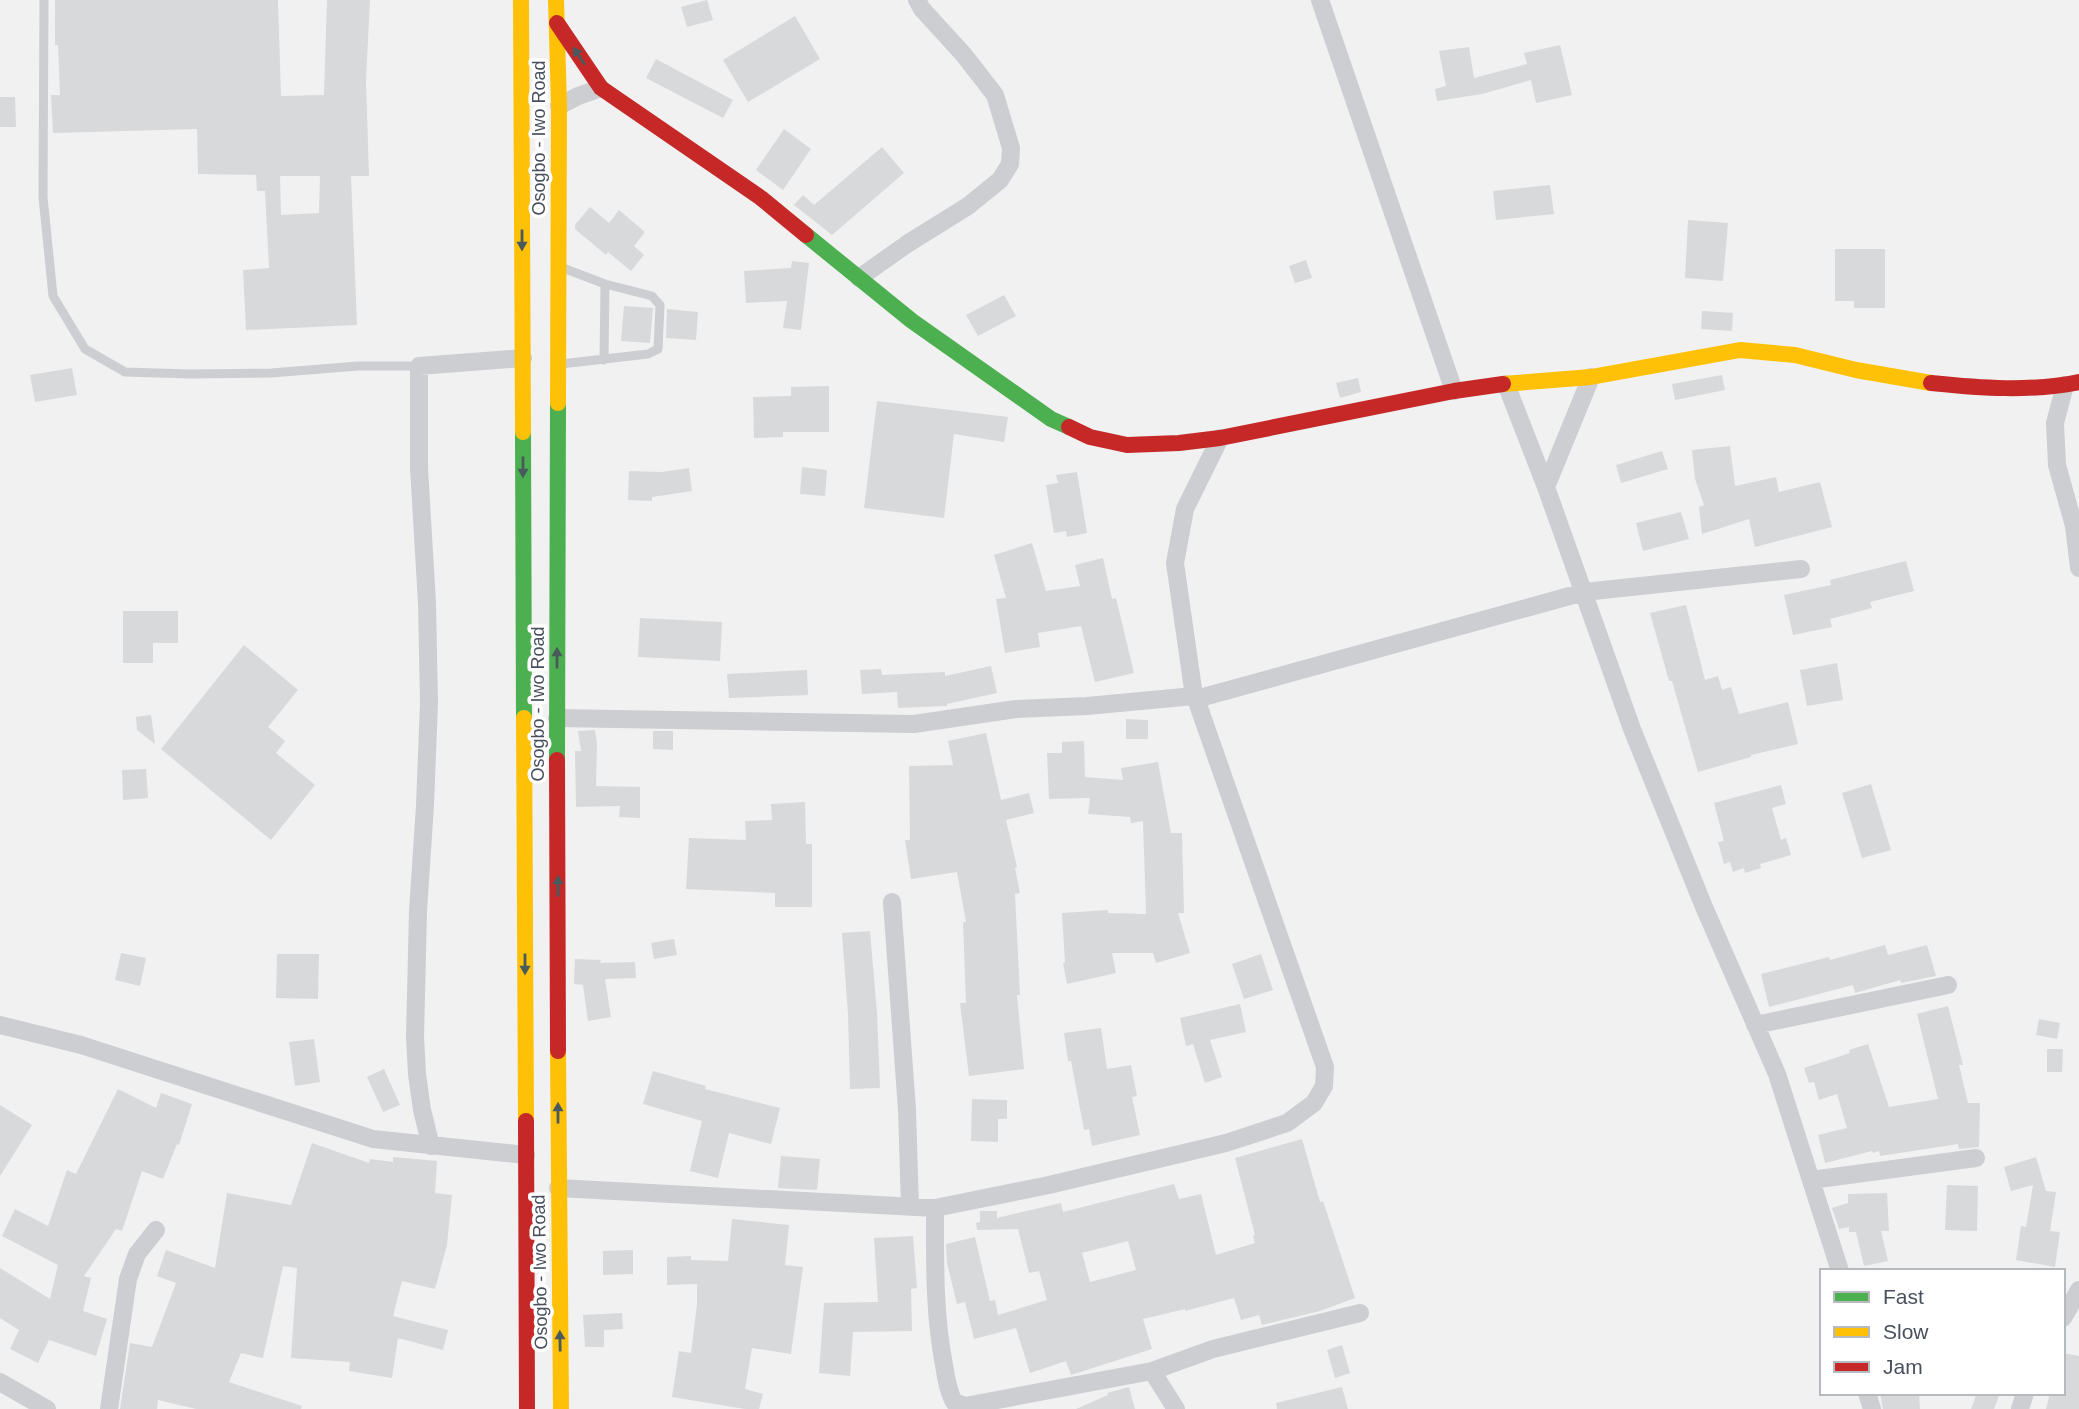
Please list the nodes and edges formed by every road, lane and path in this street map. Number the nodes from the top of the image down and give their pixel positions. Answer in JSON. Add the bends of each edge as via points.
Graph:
{"nodes":[{"id":1,"x":44,"y":0,"type":"edge"},
{"id":2,"x":556,"y":0,"type":"edge"},
{"id":3,"x":917,"y":0,"type":"edge"},
{"id":4,"x":1320,"y":0,"type":"edge"},
{"id":5,"x":519,"y":1,"type":"edge"},
{"id":6,"x":557,"y":23,"type":"junction"},
{"id":7,"x":601,"y":89,"type":"junction"},
{"id":8,"x":559,"y":106,"type":"junction"},
{"id":9,"x":558,"y":266,"type":"junction"},
{"id":10,"x":859,"y":278,"type":"junction"},
{"id":11,"x":605,"y":284,"type":"junction"},
{"id":12,"x":523,"y":358,"type":"junction"},
{"id":13,"x":604,"y":360,"type":"junction"},
{"id":14,"x":559,"y":365,"type":"junction"},
{"id":15,"x":419,"y":366,"type":"junction"},
{"id":16,"x":1591,"y":377,"type":"junction"},
{"id":17,"x":1506,"y":384,"type":"junction"},
{"id":18,"x":2072,"y":384,"type":"edge"},
{"id":19,"x":1454,"y":391,"type":"junction"},
{"id":20,"x":1220,"y":438,"type":"junction"},
{"id":21,"x":1546,"y":486,"type":"junction"},
{"id":22,"x":2079,"y":568,"type":"edge"},
{"id":23,"x":1801,"y":569,"type":"dead end"},
{"id":24,"x":1584,"y":592,"type":"junction"},
{"id":25,"x":1195,"y":697,"type":"junction"},
{"id":26,"x":557,"y":718,"type":"junction"},
{"id":27,"x":892,"y":902,"type":"dead end"},
{"id":28,"x":1948,"y":985,"type":"dead end"},
{"id":29,"x":0,"y":1025,"type":"edge"},
{"id":30,"x":1755,"y":1025,"type":"junction"},
{"id":31,"x":431,"y":1146,"type":"junction"},
{"id":32,"x":526,"y":1155,"type":"junction"},
{"id":33,"x":1976,"y":1158,"type":"dead end"},
{"id":34,"x":1811,"y":1180,"type":"junction"},
{"id":35,"x":558,"y":1188,"type":"junction"},
{"id":36,"x":910,"y":1207,"type":"junction"},
{"id":37,"x":935,"y":1208,"type":"junction"},
{"id":38,"x":156,"y":1230,"type":"dead end"},
{"id":39,"x":1839,"y":1269,"type":"edge"},
{"id":40,"x":2079,"y":1290,"type":"edge"},
{"id":41,"x":1360,"y":1313,"type":"dead end"},
{"id":42,"x":2065,"y":1314,"type":"edge"},
{"id":43,"x":1152,"y":1371,"type":"junction"},
{"id":44,"x":0,"y":1382,"type":"edge"},
{"id":45,"x":47,"y":1409,"type":"edge"},
{"id":46,"x":110,"y":1409,"type":"edge"},
{"id":47,"x":527,"y":1409,"type":"edge"},
{"id":48,"x":561,"y":1409,"type":"edge"},
{"id":49,"x":1176,"y":1409,"type":"edge"}],
"edges":[{"from":1,"to":15,"type":"lane","via":[[43,197],[52,296],[85,349],[125,372],[271,373]]},
{"from":2,"to":6,"type":"main road","name":"Osogbo - Iwo Road"},
{"from":3,"to":10,"type":"street","via":[[995,95],[1011,148],[1010,164],[1000,180],[968,206]]},
{"from":4,"to":19,"type":"street"},
{"from":5,"to":12,"type":"main road","name":"Osogbo - Iwo Road","one_way":true},
{"from":7,"to":6,"type":"main road","one_way":true},
{"from":6,"to":8,"type":"main road","name":"Osogbo - Iwo Road"},
{"from":7,"to":8,"type":"street"},
{"from":7,"to":10,"type":"main road","via":[[761,198]]},
{"from":8,"to":9,"type":"main road","name":"Osogbo - Iwo Road"},
{"from":9,"to":11,"type":"lane"},
{"from":9,"to":14,"type":"main road","name":"Osogbo - Iwo Road"},
{"from":10,"to":20,"type":"main road","via":[[1051,419],[1090,437],[1127,445]]},
{"from":11,"to":13,"type":"lane"},
{"from":11,"to":13,"type":"lane","via":[[652,296],[660,305],[658,349]]},
{"from":12,"to":15,"type":"street"},
{"from":12,"to":32,"type":"main road","name":"Osogbo - Iwo Road","one_way":true},
{"from":13,"to":14,"type":"lane"},
{"from":26,"to":14,"type":"main road","name":"Osogbo - Iwo Road","one_way":true},
{"from":15,"to":31,"type":"street","via":[[429,703],[415,1037],[422,1110]]},
{"from":16,"to":17,"type":"main road"},
{"from":16,"to":18,"type":"main road","via":[[1740,350],[1795,355],[1933,383],[1997,388]]},
{"from":16,"to":21,"type":"street"},
{"from":17,"to":19,"type":"main road"},
{"from":17,"to":21,"type":"street"},
{"from":18,"to":22,"type":"street","via":[[2055,423],[2057,465],[2074,526]]},
{"from":19,"to":20,"type":"main road"},
{"from":20,"to":25,"type":"street","via":[[1185,509],[1175,563]]},
{"from":21,"to":24,"type":"street"},
{"from":23,"to":24,"type":"street"},
{"from":24,"to":25,"type":"street"},
{"from":24,"to":30,"type":"street","via":[[1632,729]]},
{"from":25,"to":26,"type":"street","via":[[1016,709],[914,724]]},
{"from":25,"to":37,"type":"street","via":[[1325,1067],[1324,1086],[1314,1103],[1287,1124],[1226,1143]]},
{"from":35,"to":26,"type":"main road","name":"Osogbo - Iwo Road","one_way":true},
{"from":27,"to":36,"type":"street"},
{"from":28,"to":30,"type":"street"},
{"from":29,"to":31,"type":"street","via":[[80,1045],[373,1139]]},
{"from":30,"to":34,"type":"street","via":[[1777,1074]]},
{"from":31,"to":32,"type":"street"},
{"from":32,"to":47,"type":"main road","name":"Osogbo - Iwo Road"},
{"from":33,"to":34,"type":"street"},
{"from":34,"to":39,"type":"street"},
{"from":35,"to":36,"type":"street"},
{"from":48,"to":35,"type":"main road","name":"Osogbo - Iwo Road","one_way":true},
{"from":36,"to":37,"type":"street"},
{"from":37,"to":43,"type":"street","via":[[934,1292],[939,1342],[954,1402],[965,1406]]},
{"from":38,"to":46,"type":"street","via":[[137,1254],[128,1279]]},
{"from":40,"to":42,"type":"street"},
{"from":41,"to":43,"type":"street","via":[[1213,1349]]},
{"from":43,"to":49,"type":"street"},
{"from":44,"to":45,"type":"street"}]}
